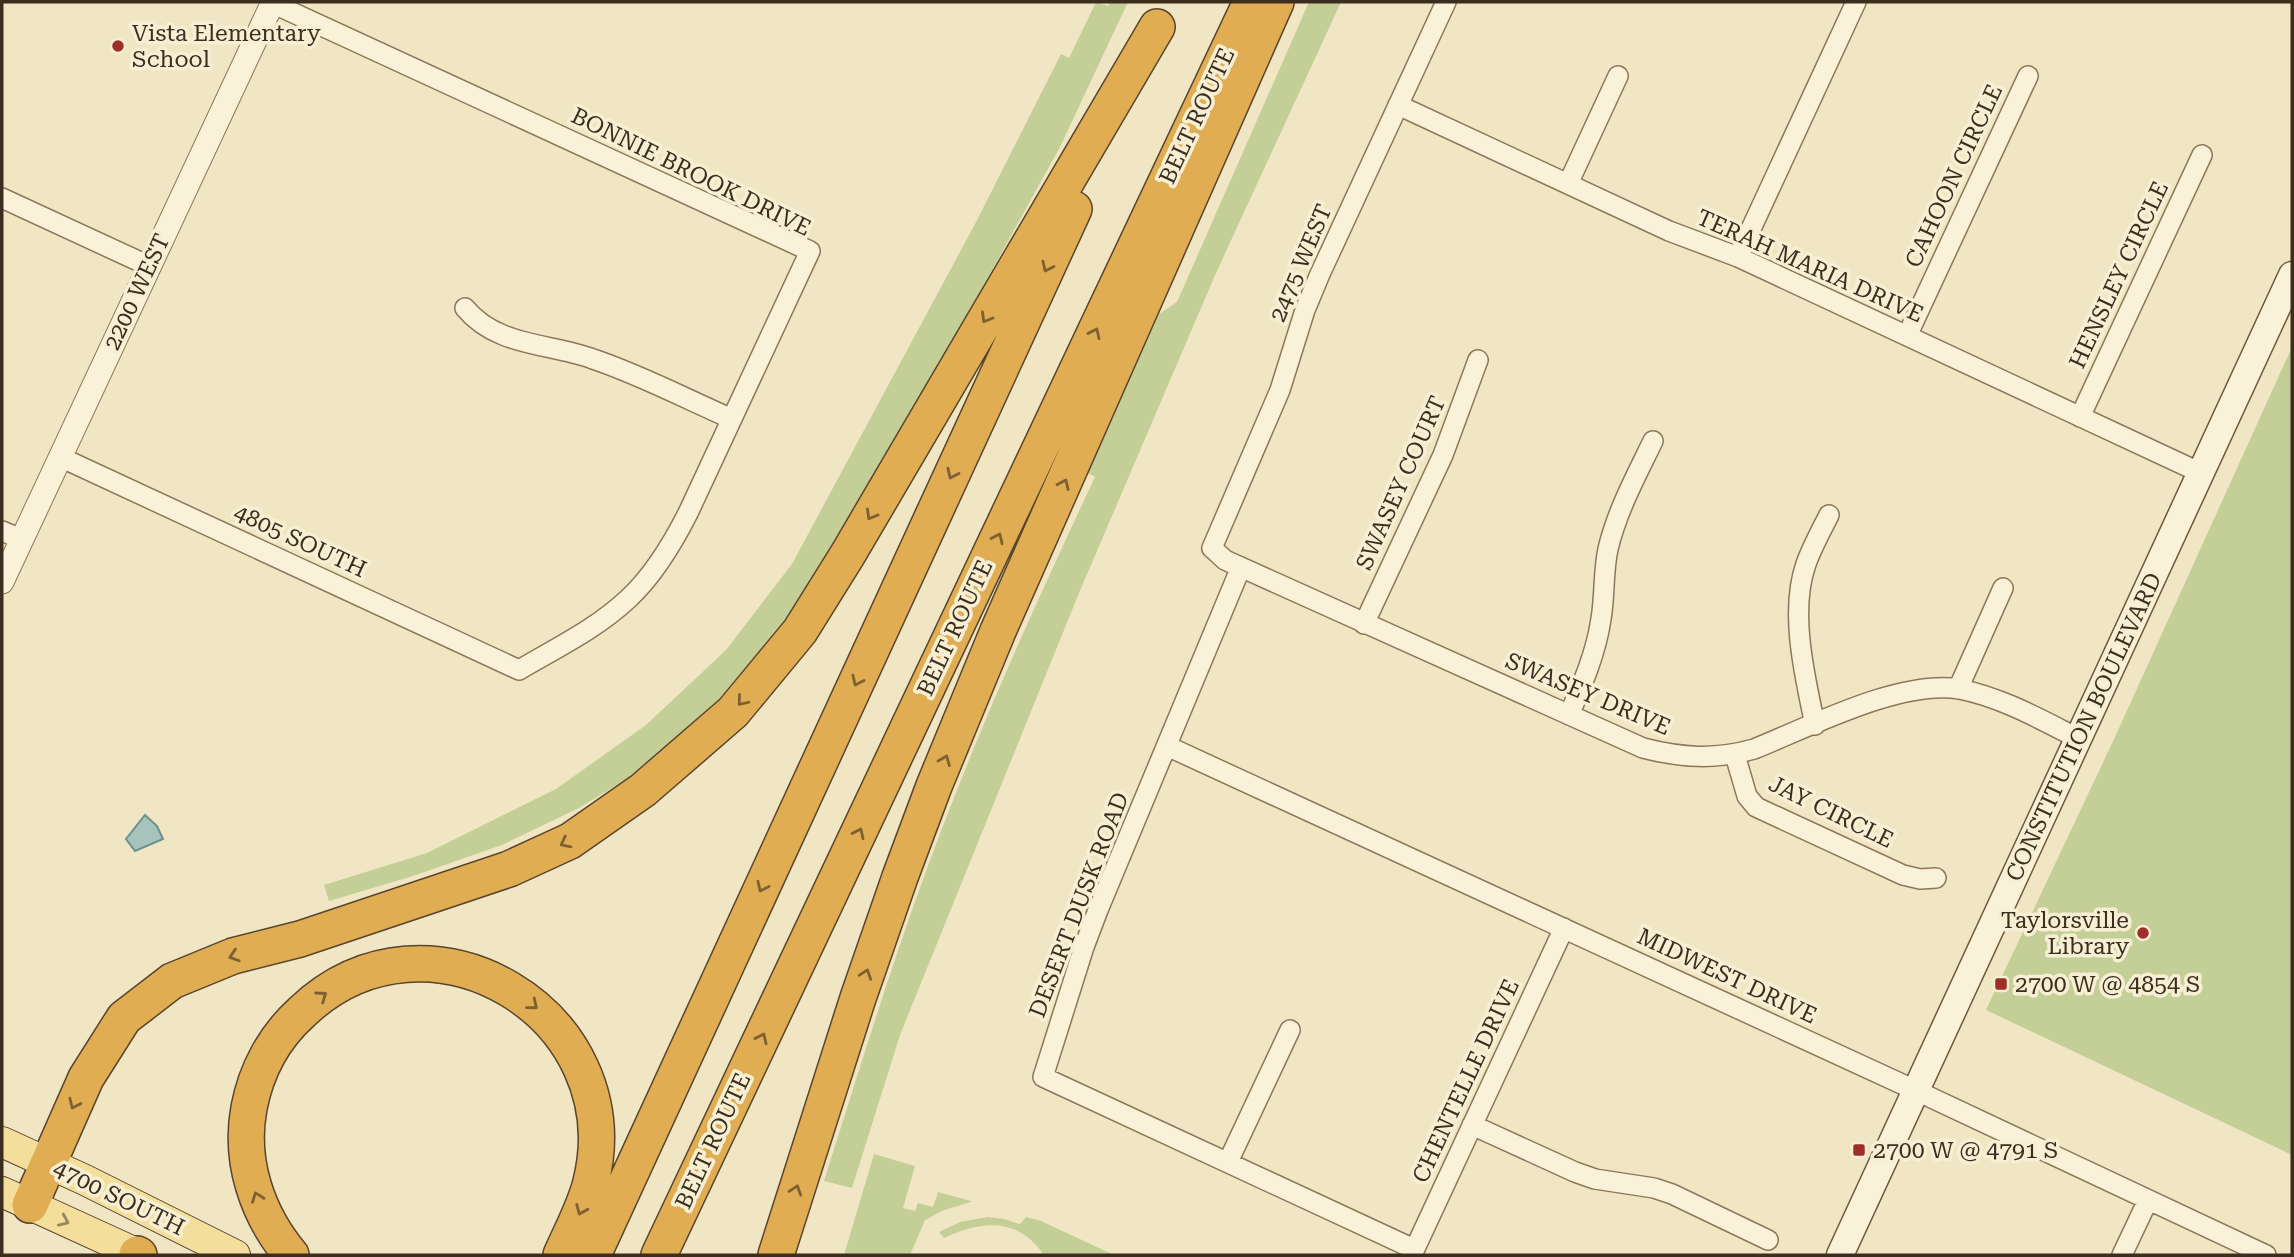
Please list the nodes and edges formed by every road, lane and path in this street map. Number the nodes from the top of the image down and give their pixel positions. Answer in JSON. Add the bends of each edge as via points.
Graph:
{"nodes":[{"id":1,"x":1251,"y":2,"type":"edge"},
{"id":2,"x":1276,"y":2,"type":"edge"},
{"id":3,"x":1446,"y":2,"type":"edge"},
{"id":4,"x":1856,"y":2,"type":"edge"},
{"id":5,"x":272,"y":3,"type":"edge"},
{"id":6,"x":1163,"y":14,"type":"edge"},
{"id":7,"x":1618,"y":76,"type":"dead end"},
{"id":8,"x":2028,"y":76,"type":"dead end"},
{"id":9,"x":1398,"y":105,"type":"junction"},
{"id":10,"x":2202,"y":155,"type":"dead end"},
{"id":11,"x":1567,"y":184,"type":"junction"},
{"id":12,"x":2,"y":198,"type":"edge"},
{"id":13,"x":1738,"y":257,"type":"junction"},
{"id":14,"x":149,"y":266,"type":"junction"},
{"id":15,"x":2292,"y":275,"type":"edge"},
{"id":16,"x":466,"y":309,"type":"dead end"},
{"id":17,"x":1907,"y":336,"type":"junction"},
{"id":18,"x":1478,"y":360,"type":"dead end"},
{"id":19,"x":2080,"y":417,"type":"junction"},
{"id":20,"x":732,"y":419,"type":"junction"},
{"id":21,"x":1653,"y":441,"type":"dead end"},
{"id":22,"x":60,"y":457,"type":"junction"},
{"id":23,"x":2201,"y":472,"type":"junction"},
{"id":24,"x":1829,"y":515,"type":"dead end"},
{"id":25,"x":11,"y":535,"type":"edge"},
{"id":26,"x":1212,"y":548,"type":"joint"},
{"id":27,"x":1241,"y":567,"type":"junction"},
{"id":28,"x":2,"y":582,"type":"edge"},
{"id":29,"x":2003,"y":588,"type":"dead end"},
{"id":30,"x":1364,"y":624,"type":"junction"},
{"id":31,"x":519,"y":670,"type":"joint"},
{"id":32,"x":1958,"y":689,"type":"junction"},
{"id":33,"x":1569,"y":715,"type":"junction"},
{"id":34,"x":1815,"y":725,"type":"junction"},
{"id":35,"x":2079,"y":739,"type":"junction"},
{"id":36,"x":1167,"y":746,"type":"junction"},
{"id":37,"x":1735,"y":755,"type":"junction"},
{"id":38,"x":1936,"y":878,"type":"dead end"},
{"id":39,"x":1564,"y":928,"type":"junction"},
{"id":40,"x":1290,"y":1030,"type":"dead end"},
{"id":41,"x":1917,"y":1091,"type":"junction"},
{"id":42,"x":1472,"y":1125,"type":"junction"},
{"id":43,"x":2,"y":1142,"type":"edge"},
{"id":44,"x":1228,"y":1162,"type":"junction"},
{"id":45,"x":47,"y":1163,"type":"junction"},
{"id":46,"x":16,"y":1199,"type":"edge"},
{"id":47,"x":2148,"y":1200,"type":"junction"},
{"id":48,"x":1768,"y":1240,"type":"dead end"},
{"id":49,"x":1413,"y":1252,"type":"edge"},
{"id":50,"x":139,"y":1255,"type":"edge"},
{"id":51,"x":235,"y":1255,"type":"edge"},
{"id":52,"x":291,"y":1255,"type":"edge"},
{"id":53,"x":561,"y":1255,"type":"edge"},
{"id":54,"x":593,"y":1255,"type":"edge"},
{"id":55,"x":659,"y":1255,"type":"edge"},
{"id":56,"x":776,"y":1255,"type":"edge"},
{"id":57,"x":1840,"y":1255,"type":"edge"},
{"id":58,"x":2122,"y":1255,"type":"edge"},
{"id":59,"x":2266,"y":1255,"type":"edge"}],
"edges":[{"from":55,"to":1,"type":"highway","name":"BELT ROUTE","one_way":true},
{"from":56,"to":2,"type":"highway","one_way":true,"via":[[878,937],[954,736]]},
{"from":3,"to":9,"type":"street","name":"2475 WEST"},
{"from":4,"to":13,"type":"street"},
{"from":5,"to":14,"type":"street","name":"2200 WEST"},
{"from":5,"to":20,"type":"street","name":"BONNIE BROOK DRIVE","via":[[810,251]]},
{"from":6,"to":45,"type":"highway","one_way":true,"via":[[841,565],[800,631],[733,712],[643,790],[570,841],[509,869],[300,939],[233,956],[172,981],[124,1018],[86,1078]]},
{"from":6,"to":54,"type":"highway","one_way":true},
{"from":7,"to":11,"type":"street"},
{"from":8,"to":17,"type":"street","name":"CAHOON CIRCLE"},
{"from":9,"to":11,"type":"street","name":"TERAH MARIA DRIVE"},
{"from":9,"to":26,"type":"street","name":"2475 WEST","via":[[1320,274],[1280,390]]},
{"from":10,"to":19,"type":"street","name":"HENSLEY CIRCLE"},
{"from":11,"to":13,"type":"street","name":"TERAH MARIA DRIVE"},
{"from":12,"to":14,"type":"street"},
{"from":13,"to":17,"type":"street","name":"TERAH MARIA DRIVE"},
{"from":14,"to":22,"type":"street","name":"2200 WEST"},
{"from":15,"to":23,"type":"main road","name":"CONSTITUTION BOULEVARD"},
{"from":16,"to":20,"type":"street","via":[[501,336],[591,358]]},
{"from":17,"to":19,"type":"street","name":"TERAH MARIA DRIVE"},
{"from":18,"to":30,"type":"street","name":"SWASEY COURT","via":[[1443,456]]},
{"from":19,"to":23,"type":"street","name":"TERAH MARIA DRIVE"},
{"from":20,"to":31,"type":"street","name":"BONNIE BROOK DRIVE","via":[[675,538],[654,570],[629,599],[603,619]]},
{"from":21,"to":33,"type":"street","via":[[1612,533],[1602,617],[1591,663]]},
{"from":22,"to":25,"type":"street","name":"2200 WEST"},
{"from":22,"to":31,"type":"street","name":"4805 SOUTH"},
{"from":23,"to":35,"type":"main road","name":"CONSTITUTION BOULEVARD"},
{"from":24,"to":34,"type":"street","via":[[1805,565],[1798,609]]},
{"from":25,"to":28,"type":"street","name":"2200 WEST"},
{"from":26,"to":27,"type":"street","name":"SWASEY DRIVE"},
{"from":27,"to":30,"type":"street","name":"SWASEY DRIVE"},
{"from":27,"to":36,"type":"street","name":"DESERT DUSK ROAD"},
{"from":29,"to":32,"type":"street"},
{"from":30,"to":33,"type":"street","name":"SWASEY DRIVE"},
{"from":32,"to":34,"type":"street","name":"SWASEY DRIVE","via":[[1903,692]]},
{"from":32,"to":35,"type":"street","name":"SWASEY DRIVE","via":[[2002,703]]},
{"from":33,"to":37,"type":"street","name":"SWASEY DRIVE","via":[[1668,755]]},
{"from":34,"to":37,"type":"street","name":"SWASEY DRIVE"},
{"from":35,"to":41,"type":"main road","name":"CONSTITUTION BOULEVARD"},
{"from":36,"to":39,"type":"street","name":"MIDWEST DRIVE"},
{"from":36,"to":44,"type":"street","name":"DESERT DUSK ROAD","via":[[1084,947],[1043,1077]]},
{"from":37,"to":38,"type":"street","name":"JAY CIRCLE","via":[[1747,796],[1756,807],[1903,875]]},
{"from":39,"to":41,"type":"street","name":"MIDWEST DRIVE"},
{"from":39,"to":42,"type":"street","name":"CHENTELLE DRIVE"},
{"from":40,"to":44,"type":"street"},
{"from":41,"to":47,"type":"street","name":"MIDWEST DRIVE"},
{"from":41,"to":57,"type":"main road","name":"CONSTITUTION BOULEVARD"},
{"from":42,"to":48,"type":"street","via":[[1595,1179],[1672,1194]]},
{"from":42,"to":49,"type":"street","name":"CHENTELLE DRIVE"},
{"from":43,"to":45,"type":"main road","name":"4700 SOUTH"},
{"from":44,"to":49,"type":"street","name":"DESERT DUSK ROAD"},
{"from":45,"to":46,"type":"highway"},
{"from":45,"to":51,"type":"main road","name":"4700 SOUTH"},
{"from":46,"to":50,"type":"main road","name":"4700 SOUTH","one_way":true},
{"from":47,"to":58,"type":"street"},
{"from":47,"to":59,"type":"street","name":"MIDWEST DRIVE"},
{"from":52,"to":53,"type":"highway","one_way":true,"via":[[264,1214],[248,1162],[247,1119],[263,1065],[285,1029],[328,991],[367,972],[422,964],[464,969],[516,992],[558,1030],[580,1066],[593,1107],[595,1154],[587,1196]]}]}
